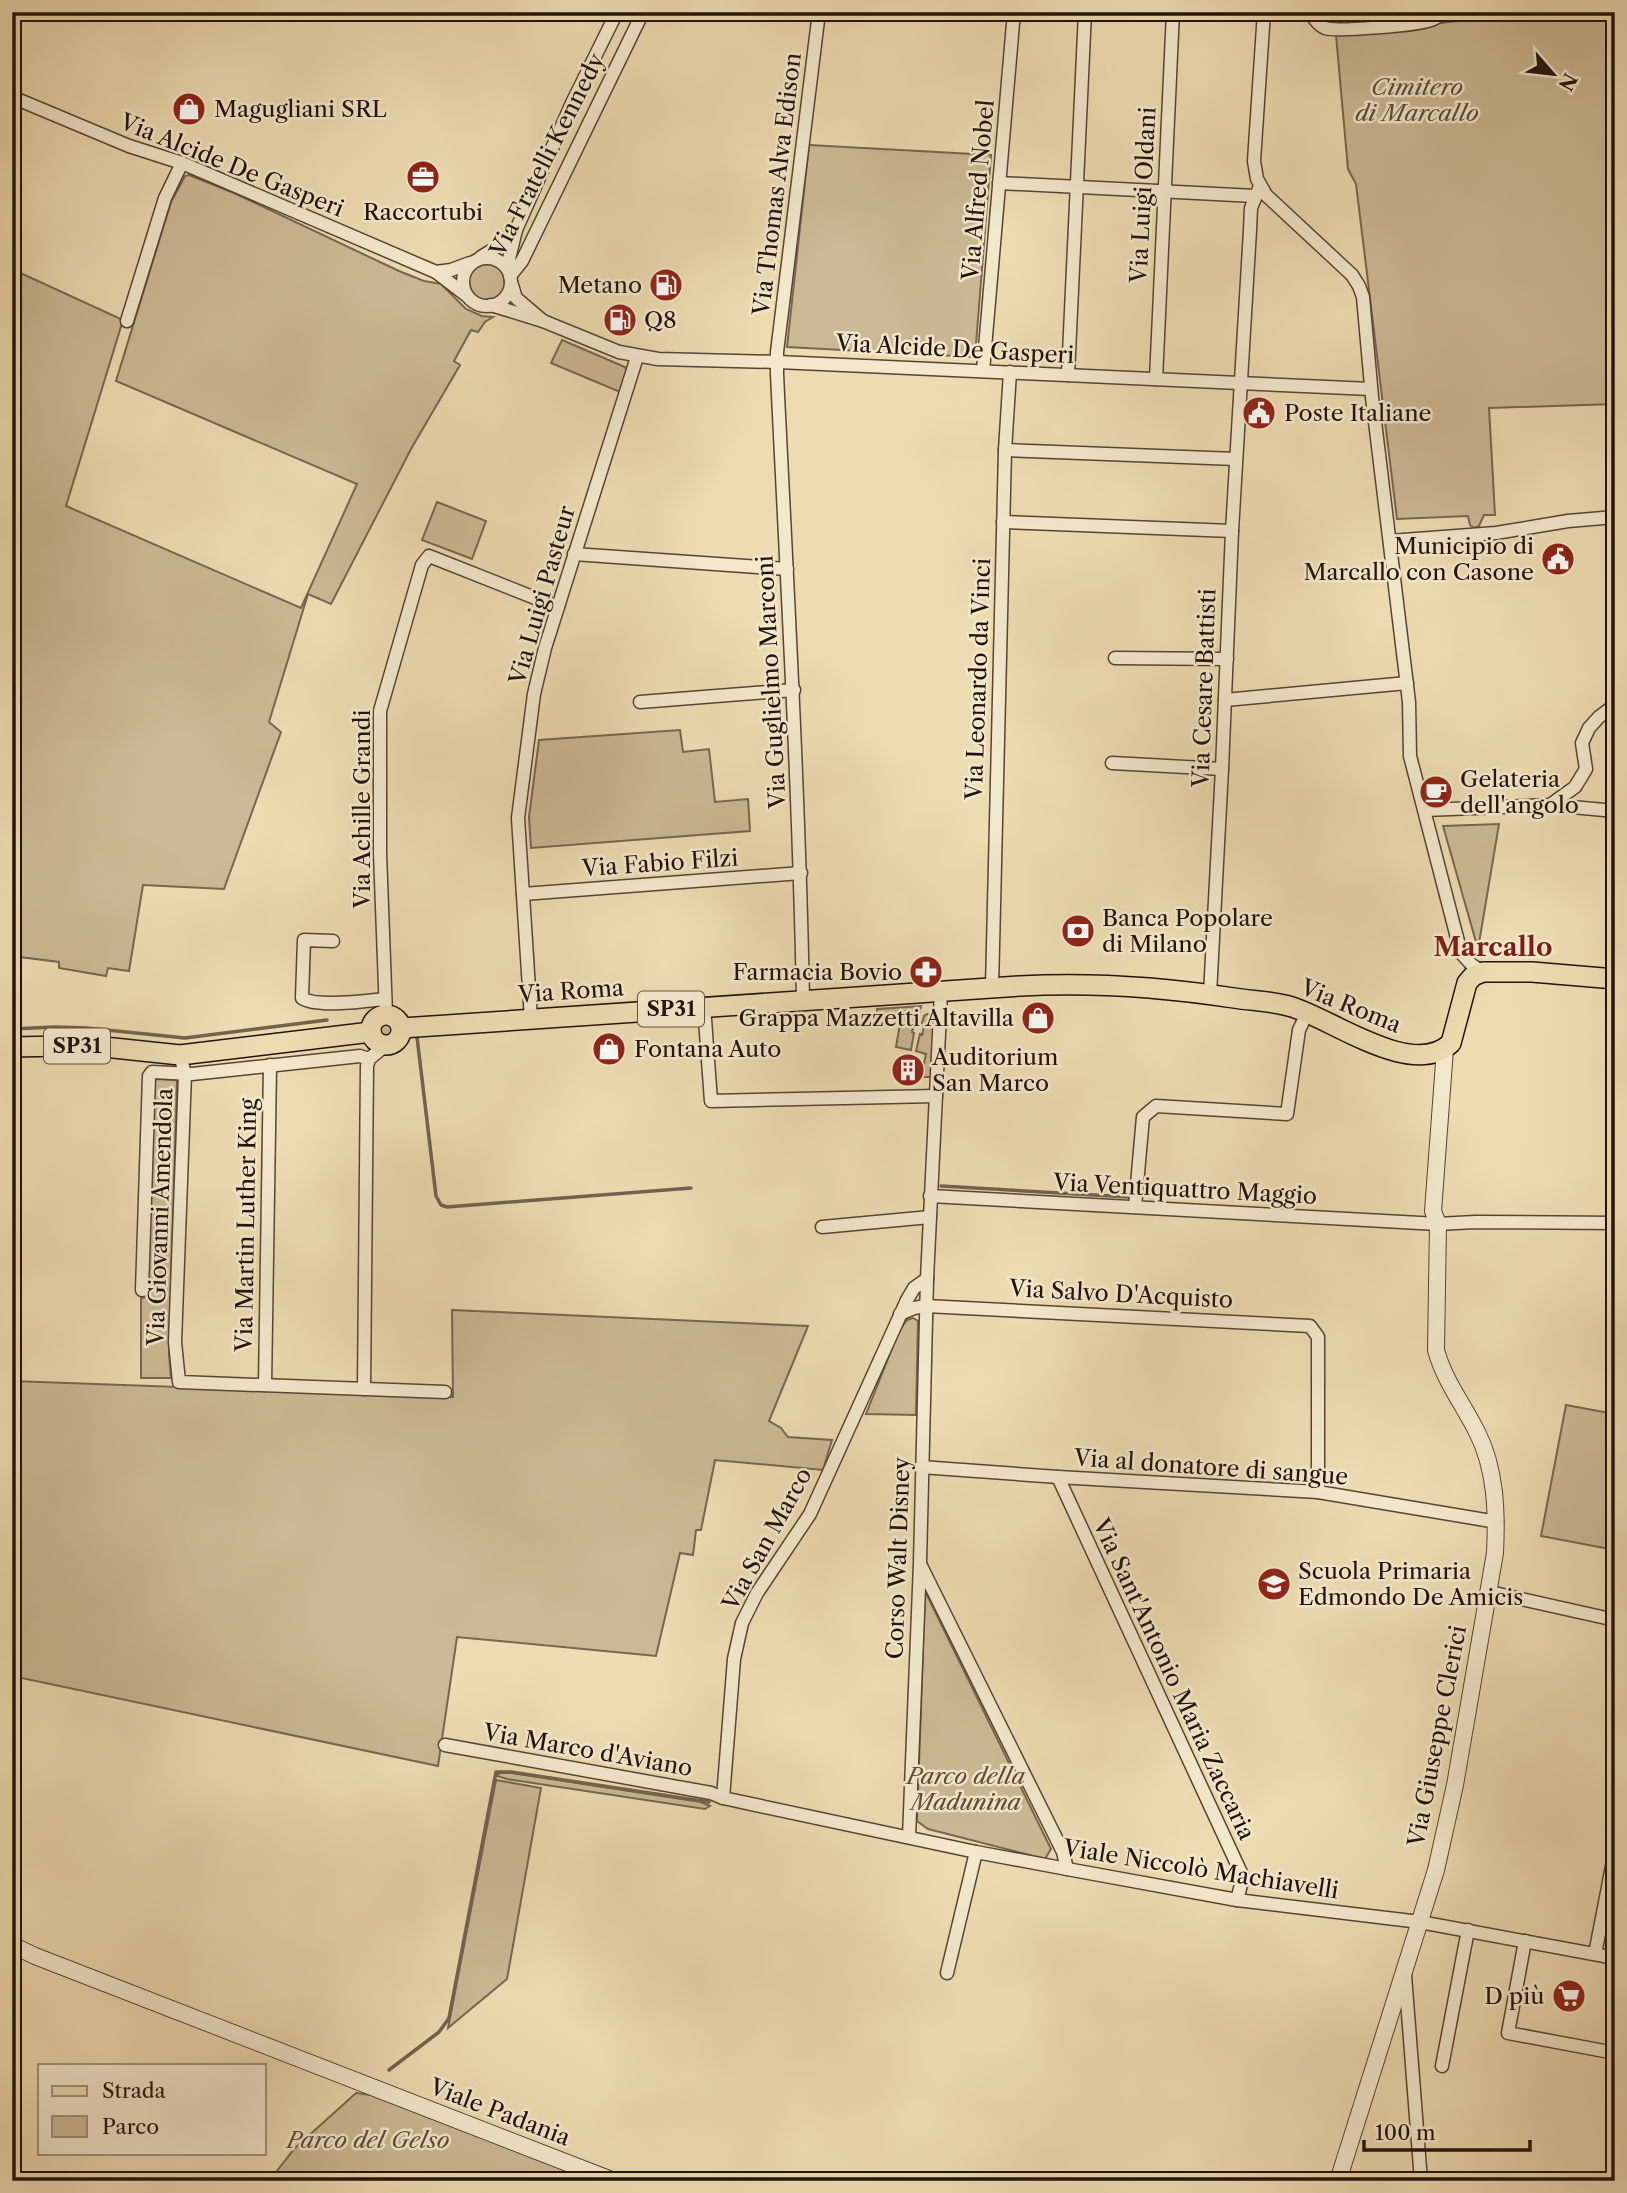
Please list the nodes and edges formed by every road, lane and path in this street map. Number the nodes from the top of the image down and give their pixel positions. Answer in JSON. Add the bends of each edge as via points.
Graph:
{"nodes":[{"id":1,"x":617,"y":12,"type":"edge"},
{"id":2,"x":643,"y":12,"type":"edge"},
{"id":3,"x":819,"y":12,"type":"edge"},
{"id":4,"x":1014,"y":12,"type":"edge"},
{"id":5,"x":1085,"y":12,"type":"edge"},
{"id":6,"x":1173,"y":12,"type":"edge"},
{"id":7,"x":1264,"y":12,"type":"edge"},
{"id":8,"x":1310,"y":12,"type":"edge"},
{"id":9,"x":1446,"y":12,"type":"edge"},
{"id":10,"x":1391,"y":18,"type":"edge"},
{"id":11,"x":12,"y":97,"type":"edge"},
{"id":12,"x":182,"y":163,"type":"junction"},
{"id":13,"x":999,"y":183,"type":"junction"},
{"id":14,"x":1076,"y":186,"type":"junction"},
{"id":15,"x":1164,"y":191,"type":"junction"},
{"id":16,"x":1255,"y":197,"type":"junction"},
{"id":17,"x":516,"y":230,"type":"junction"},
{"id":18,"x":477,"y":260,"type":"junction"},
{"id":19,"x":436,"y":272,"type":"junction"},
{"id":20,"x":510,"y":279,"type":"junction"},
{"id":21,"x":466,"y":295,"type":"junction"},
{"id":22,"x":491,"y":305,"type":"junction"},
{"id":23,"x":127,"y":321,"type":"dead end"},
{"id":24,"x":543,"y":321,"type":"junction"},
{"id":25,"x":637,"y":356,"type":"junction"},
{"id":26,"x":778,"y":362,"type":"junction"},
{"id":27,"x":983,"y":371,"type":"junction"},
{"id":28,"x":1010,"y":372,"type":"junction"},
{"id":29,"x":1068,"y":375,"type":"junction"},
{"id":30,"x":1156,"y":379,"type":"junction"},
{"id":31,"x":1241,"y":384,"type":"junction"},
{"id":32,"x":1371,"y":389,"type":"junction"},
{"id":33,"x":1005,"y":450,"type":"junction"},
{"id":34,"x":1236,"y":459,"type":"junction"},
{"id":35,"x":1615,"y":517,"type":"edge"},
{"id":36,"x":1003,"y":522,"type":"junction"},
{"id":37,"x":1232,"y":531,"type":"junction"},
{"id":38,"x":1390,"y":541,"type":"junction"},
{"id":39,"x":574,"y":554,"type":"junction"},
{"id":40,"x":787,"y":569,"type":"junction"},
{"id":41,"x":558,"y":607,"type":"junction"},
{"id":42,"x":1115,"y":658,"type":"dead end"},
{"id":43,"x":1227,"y":659,"type":"junction"},
{"id":44,"x":1406,"y":683,"type":"junction"},
{"id":45,"x":794,"y":690,"type":"junction"},
{"id":46,"x":1225,"y":700,"type":"junction"},
{"id":47,"x":640,"y":702,"type":"dead end"},
{"id":48,"x":1615,"y":705,"type":"edge"},
{"id":49,"x":1112,"y":763,"type":"dead end"},
{"id":50,"x":1222,"y":769,"type":"junction"},
{"id":51,"x":1550,"y":805,"type":"junction"},
{"id":52,"x":1425,"y":810,"type":"junction"},
{"id":53,"x":1615,"y":811,"type":"edge"},
{"id":54,"x":801,"y":873,"type":"junction"},
{"id":55,"x":523,"y":894,"type":"junction"},
{"id":56,"x":333,"y":941,"type":"dead end"},
{"id":57,"x":1483,"y":972,"type":"junction"},
{"id":58,"x":1615,"y":979,"type":"edge"},
{"id":59,"x":992,"y":988,"type":"junction"},
{"id":60,"x":941,"y":992,"type":"junction"},
{"id":61,"x":1210,"y":994,"type":"junction"},
{"id":62,"x":803,"y":1000,"type":"junction"},
{"id":63,"x":385,"y":1006,"type":"junction"},
{"id":64,"x":704,"y":1006,"type":"junction"},
{"id":65,"x":1307,"y":1013,"type":"junction"},
{"id":66,"x":531,"y":1019,"type":"junction"},
{"id":67,"x":402,"y":1028,"type":"junction"},
{"id":68,"x":378,"y":1039,"type":"junction"},
{"id":69,"x":12,"y":1047,"type":"edge"},
{"id":70,"x":1445,"y":1049,"type":"junction"},
{"id":71,"x":369,"y":1059,"type":"junction"},
{"id":72,"x":183,"y":1064,"type":"junction"},
{"id":73,"x":270,"y":1065,"type":"junction"},
{"id":74,"x":936,"y":1096,"type":"junction"},
{"id":75,"x":930,"y":1196,"type":"junction"},
{"id":76,"x":1135,"y":1207,"type":"junction"},
{"id":77,"x":930,"y":1217,"type":"junction"},
{"id":78,"x":1615,"y":1223,"type":"edge"},
{"id":79,"x":1438,"y":1224,"type":"junction"},
{"id":80,"x":822,"y":1227,"type":"dead end"},
{"id":81,"x":927,"y":1279,"type":"junction"},
{"id":82,"x":142,"y":1290,"type":"dead end"},
{"id":83,"x":926,"y":1306,"type":"junction"},
{"id":84,"x":900,"y":1314,"type":"junction"},
{"id":85,"x":265,"y":1385,"type":"junction"},
{"id":86,"x":364,"y":1389,"type":"junction"},
{"id":87,"x":445,"y":1392,"type":"dead end"},
{"id":88,"x":921,"y":1467,"type":"junction"},
{"id":89,"x":1058,"y":1477,"type":"junction"},
{"id":90,"x":1318,"y":1492,"type":"junction"},
{"id":91,"x":1497,"y":1522,"type":"junction"},
{"id":92,"x":920,"y":1563,"type":"junction"},
{"id":93,"x":1490,"y":1592,"type":"junction"},
{"id":94,"x":1615,"y":1620,"type":"edge"},
{"id":95,"x":445,"y":1745,"type":"dead end"},
{"id":96,"x":723,"y":1798,"type":"junction"},
{"id":97,"x":909,"y":1837,"type":"junction"},
{"id":98,"x":1615,"y":1850,"type":"edge"},
{"id":99,"x":976,"y":1852,"type":"junction"},
{"id":100,"x":1067,"y":1870,"type":"junction"},
{"id":101,"x":1237,"y":1900,"type":"junction"},
{"id":102,"x":1420,"y":1922,"type":"junction"},
{"id":103,"x":1468,"y":1930,"type":"junction"},
{"id":104,"x":1525,"y":1941,"type":"junction"},
{"id":105,"x":12,"y":1945,"type":"edge"},
{"id":106,"x":1595,"y":1954,"type":"junction"},
{"id":107,"x":1615,"y":1958,"type":"edge"},
{"id":108,"x":1405,"y":1970,"type":"junction"},
{"id":109,"x":947,"y":1973,"type":"dead end"},
{"id":110,"x":1615,"y":2053,"type":"edge"},
{"id":111,"x":1442,"y":2066,"type":"dead end"},
{"id":112,"x":614,"y":2181,"type":"edge"},
{"id":113,"x":1338,"y":2181,"type":"edge"},
{"id":114,"x":1421,"y":2181,"type":"edge"}],
"edges":[{"from":1,"to":17,"type":"street","name":"Via Fratelli Kennedy"},
{"from":2,"to":20,"type":"street","name":"Via Fratelli Kennedy"},
{"from":3,"to":26,"type":"street","name":"Via Thomas Alva Edison"},
{"from":4,"to":13,"type":"street","name":"Via Alfred Nobel"},
{"from":5,"to":14,"type":"street"},
{"from":6,"to":15,"type":"street","name":"Via Luigi Oldani"},
{"from":7,"to":16,"type":"street","name":"Via Cesare Battisti"},
{"from":8,"to":10,"type":"street","via":[[1329,29],[1346,30]]},
{"from":9,"to":10,"type":"street","via":[[1430,21]]},
{"from":11,"to":12,"type":"street","name":"Via Alcide De Gasperi"},
{"from":12,"to":19,"type":"street","name":"Via Alcide De Gasperi"},
{"from":12,"to":23,"type":"street","via":[[165,198]]},
{"from":13,"to":14,"type":"street"},
{"from":13,"to":27,"type":"street","name":"Via Alfred Nobel"},
{"from":14,"to":15,"type":"street"},
{"from":14,"to":29,"type":"street"},
{"from":15,"to":16,"type":"street"},
{"from":15,"to":30,"type":"street","name":"Via Luigi Oldani"},
{"from":16,"to":31,"type":"street","name":"Via Cesare Battisti"},
{"from":16,"to":32,"type":"street","via":[[1278,207],[1359,286]]},
{"from":17,"to":18,"type":"street","name":"Via Fratelli Kennedy"},
{"from":17,"to":20,"type":"street","name":"Via Fratelli Kennedy"},
{"from":18,"to":19,"type":"street"},
{"from":18,"to":20,"type":"street","via":[[503,263]]},
{"from":18,"to":21,"type":"street","via":[[464,273]]},
{"from":19,"to":21,"type":"street","name":"Via Alcide De Gasperi"},
{"from":20,"to":22,"type":"street","via":[[507,295]]},
{"from":20,"to":24,"type":"street","name":"Via Alcide De Gasperi","via":[[516,298]]},
{"from":21,"to":22,"type":"street","via":[[478,304]]},
{"from":22,"to":24,"type":"street","name":"Via Alcide De Gasperi"},
{"from":24,"to":25,"type":"street","name":"Via Alcide De Gasperi"},
{"from":25,"to":26,"type":"street","name":"Via Alcide De Gasperi"},
{"from":25,"to":39,"type":"street","name":"Via Luigi Pasteur"},
{"from":26,"to":27,"type":"street","name":"Via Alcide De Gasperi"},
{"from":26,"to":40,"type":"street","name":"Via Guglielmo Marconi"},
{"from":27,"to":28,"type":"street","name":"Via Alcide De Gasperi"},
{"from":28,"to":29,"type":"street","name":"Via Alcide De Gasperi"},
{"from":28,"to":33,"type":"street","name":"Via Leonardo da Vinci"},
{"from":29,"to":30,"type":"street","name":"Via Alcide De Gasperi"},
{"from":30,"to":31,"type":"street","name":"Via Alcide De Gasperi"},
{"from":31,"to":32,"type":"street","name":"Via Alcide De Gasperi"},
{"from":31,"to":34,"type":"street","name":"Via Cesare Battisti"},
{"from":32,"to":38,"type":"street"},
{"from":33,"to":34,"type":"street"},
{"from":33,"to":36,"type":"street","name":"Via Leonardo da Vinci"},
{"from":34,"to":37,"type":"street","name":"Via Cesare Battisti"},
{"from":35,"to":38,"type":"street"},
{"from":36,"to":37,"type":"street"},
{"from":36,"to":59,"type":"street","name":"Via Leonardo da Vinci"},
{"from":37,"to":43,"type":"street","name":"Via Cesare Battisti"},
{"from":38,"to":44,"type":"street"},
{"from":39,"to":40,"type":"street"},
{"from":39,"to":41,"type":"street","name":"Via Luigi Pasteur"},
{"from":40,"to":45,"type":"street","name":"Via Guglielmo Marconi"},
{"from":41,"to":55,"type":"street","name":"Via Luigi Pasteur","via":[[538,671],[518,818]]},
{"from":41,"to":63,"type":"street","name":"Via Achille Grandi","via":[[429,556],[422,565],[380,711]]},
{"from":42,"to":43,"type":"street"},
{"from":43,"to":46,"type":"street","name":"Via Cesare Battisti"},
{"from":44,"to":46,"type":"street"},
{"from":44,"to":52,"type":"street","via":[[1410,756]]},
{"from":45,"to":47,"type":"street"},
{"from":45,"to":54,"type":"street","name":"Via Guglielmo Marconi"},
{"from":46,"to":50,"type":"street","name":"Via Cesare Battisti"},
{"from":48,"to":51,"type":"street","via":[[1589,728],[1582,743],[1586,769],[1575,787]]},
{"from":49,"to":50,"type":"street"},
{"from":50,"to":61,"type":"street","name":"Via Cesare Battisti"},
{"from":51,"to":52,"type":"street"},
{"from":51,"to":53,"type":"street"},
{"from":52,"to":57,"type":"street","via":[[1461,953]]},
{"from":54,"to":55,"type":"street","name":"Via Fabio Filzi"},
{"from":54,"to":62,"type":"street","name":"Via Guglielmo Marconi"},
{"from":55,"to":66,"type":"street","name":"Via Luigi Pasteur"},
{"from":56,"to":63,"type":"street","via":[[304,940],[302,998]]},
{"from":57,"to":58,"type":"main road"},
{"from":57,"to":70,"type":"main road","name":"Via Giuseppe Clerici","via":[[1470,979],[1455,1035]]},
{"from":59,"to":60,"type":"main road","name":"Via Roma","number":"SP31"},
{"from":59,"to":61,"type":"main road","name":"Via Roma","number":"SP31","via":[[1091,984]]},
{"from":60,"to":62,"type":"main road","name":"Via Roma","number":"SP31"},
{"from":60,"to":74,"type":"street"},
{"from":61,"to":65,"type":"main road","name":"Via Roma","number":"SP31"},
{"from":62,"to":64,"type":"main road","name":"Via Roma","number":"SP31"},
{"from":63,"to":67,"type":"main road"},
{"from":63,"to":68,"type":"main road","via":[[373,1022]]},
{"from":64,"to":66,"type":"main road","name":"Via Roma","number":"SP31"},
{"from":64,"to":74,"type":"street","via":[[711,1101]]},
{"from":65,"to":70,"type":"main road","name":"Via Roma","number":"SP31","via":[[1389,1049],[1413,1055]]},
{"from":65,"to":76,"type":"street","via":[[1299,1030],[1287,1114],[1156,1106],[1143,1117]]},
{"from":66,"to":67,"type":"main road","name":"Via Roma","number":"SP31"},
{"from":67,"to":68,"type":"main road","via":[[396,1042]]},
{"from":68,"to":71,"type":"street"},
{"from":68,"to":72,"type":"main road","number":"SP31"},
{"from":69,"to":72,"type":"main road","number":"SP31","via":[[141,1051]]},
{"from":70,"to":79,"type":"street","name":"Via Giuseppe Clerici","via":[[1433,1211]]},
{"from":71,"to":73,"type":"street","via":[[360,1056]]},
{"from":71,"to":86,"type":"street"},
{"from":72,"to":73,"type":"street"},
{"from":72,"to":82,"type":"street","via":[[149,1076]]},
{"from":72,"to":85,"type":"street","name":"Via Giovanni Amendola","via":[[175,1342],[179,1382]]},
{"from":73,"to":85,"type":"street","name":"Via Martin Luther King"},
{"from":74,"to":75,"type":"street"},
{"from":75,"to":76,"type":"street","name":"Via Ventiquattro Maggio"},
{"from":75,"to":77,"type":"street"},
{"from":76,"to":79,"type":"street","name":"Via Ventiquattro Maggio"},
{"from":77,"to":80,"type":"street"},
{"from":77,"to":81,"type":"street"},
{"from":78,"to":79,"type":"street","name":"Via Ventiquattro Maggio"},
{"from":79,"to":91,"type":"street","name":"Via Giuseppe Clerici","via":[[1436,1350],[1485,1450]]},
{"from":81,"to":83,"type":"street","name":"Corso Walt Disney"},
{"from":81,"to":84,"type":"street","name":"Via San Marco","via":[[914,1288]]},
{"from":83,"to":84,"type":"street"},
{"from":83,"to":88,"type":"street","name":"Corso Walt Disney"},
{"from":83,"to":90,"type":"street","name":"Via Salvo D'Acquisto","via":[[1313,1328],[1318,1337]]},
{"from":84,"to":96,"type":"street","name":"Via San Marco","via":[[810,1514],[742,1623],[734,1659]]},
{"from":85,"to":86,"type":"street"},
{"from":86,"to":87,"type":"street"},
{"from":88,"to":89,"type":"street","name":"Via al donatore di sangue"},
{"from":88,"to":92,"type":"street","name":"Corso Walt Disney"},
{"from":89,"to":90,"type":"street","name":"Via al donatore di sangue"},
{"from":89,"to":101,"type":"street","name":"Via Sant'Antonio Maria Zaccaria","via":[[1243,1877]]},
{"from":90,"to":91,"type":"street","name":"Via al donatore di sangue"},
{"from":91,"to":93,"type":"street","name":"Via Giuseppe Clerici"},
{"from":92,"to":97,"type":"street","name":"Corso Walt Disney"},
{"from":92,"to":100,"type":"street","via":[[1063,1852]]},
{"from":93,"to":94,"type":"street"},
{"from":93,"to":102,"type":"street","name":"Via Giuseppe Clerici","via":[[1455,1785]]},
{"from":95,"to":96,"type":"street","name":"Via Marco d'Aviano"},
{"from":96,"to":97,"type":"street","name":"Viale Niccolò Machiavelli"},
{"from":97,"to":99,"type":"street","name":"Viale Niccolò Machiavelli"},
{"from":98,"to":106,"type":"street"},
{"from":99,"to":100,"type":"street","name":"Viale Niccolò Machiavelli"},
{"from":99,"to":109,"type":"street"},
{"from":100,"to":101,"type":"street","name":"Viale Niccolò Machiavelli"},
{"from":101,"to":102,"type":"street","name":"Viale Niccolò Machiavelli"},
{"from":102,"to":103,"type":"street","name":"Viale Niccolò Machiavelli"},
{"from":102,"to":108,"type":"street","name":"Via Giuseppe Clerici"},
{"from":103,"to":104,"type":"street","name":"Viale Niccolò Machiavelli"},
{"from":103,"to":111,"type":"street"},
{"from":104,"to":106,"type":"street","name":"Viale Niccolò Machiavelli"},
{"from":104,"to":110,"type":"street","via":[[1508,2033]]},
{"from":105,"to":112,"type":"street","name":"Viale Padania"},
{"from":106,"to":107,"type":"street","name":"Viale Niccolò Machiavelli"},
{"from":108,"to":113,"type":"street","name":"Via Giuseppe Clerici"},
{"from":108,"to":114,"type":"street"}]}
